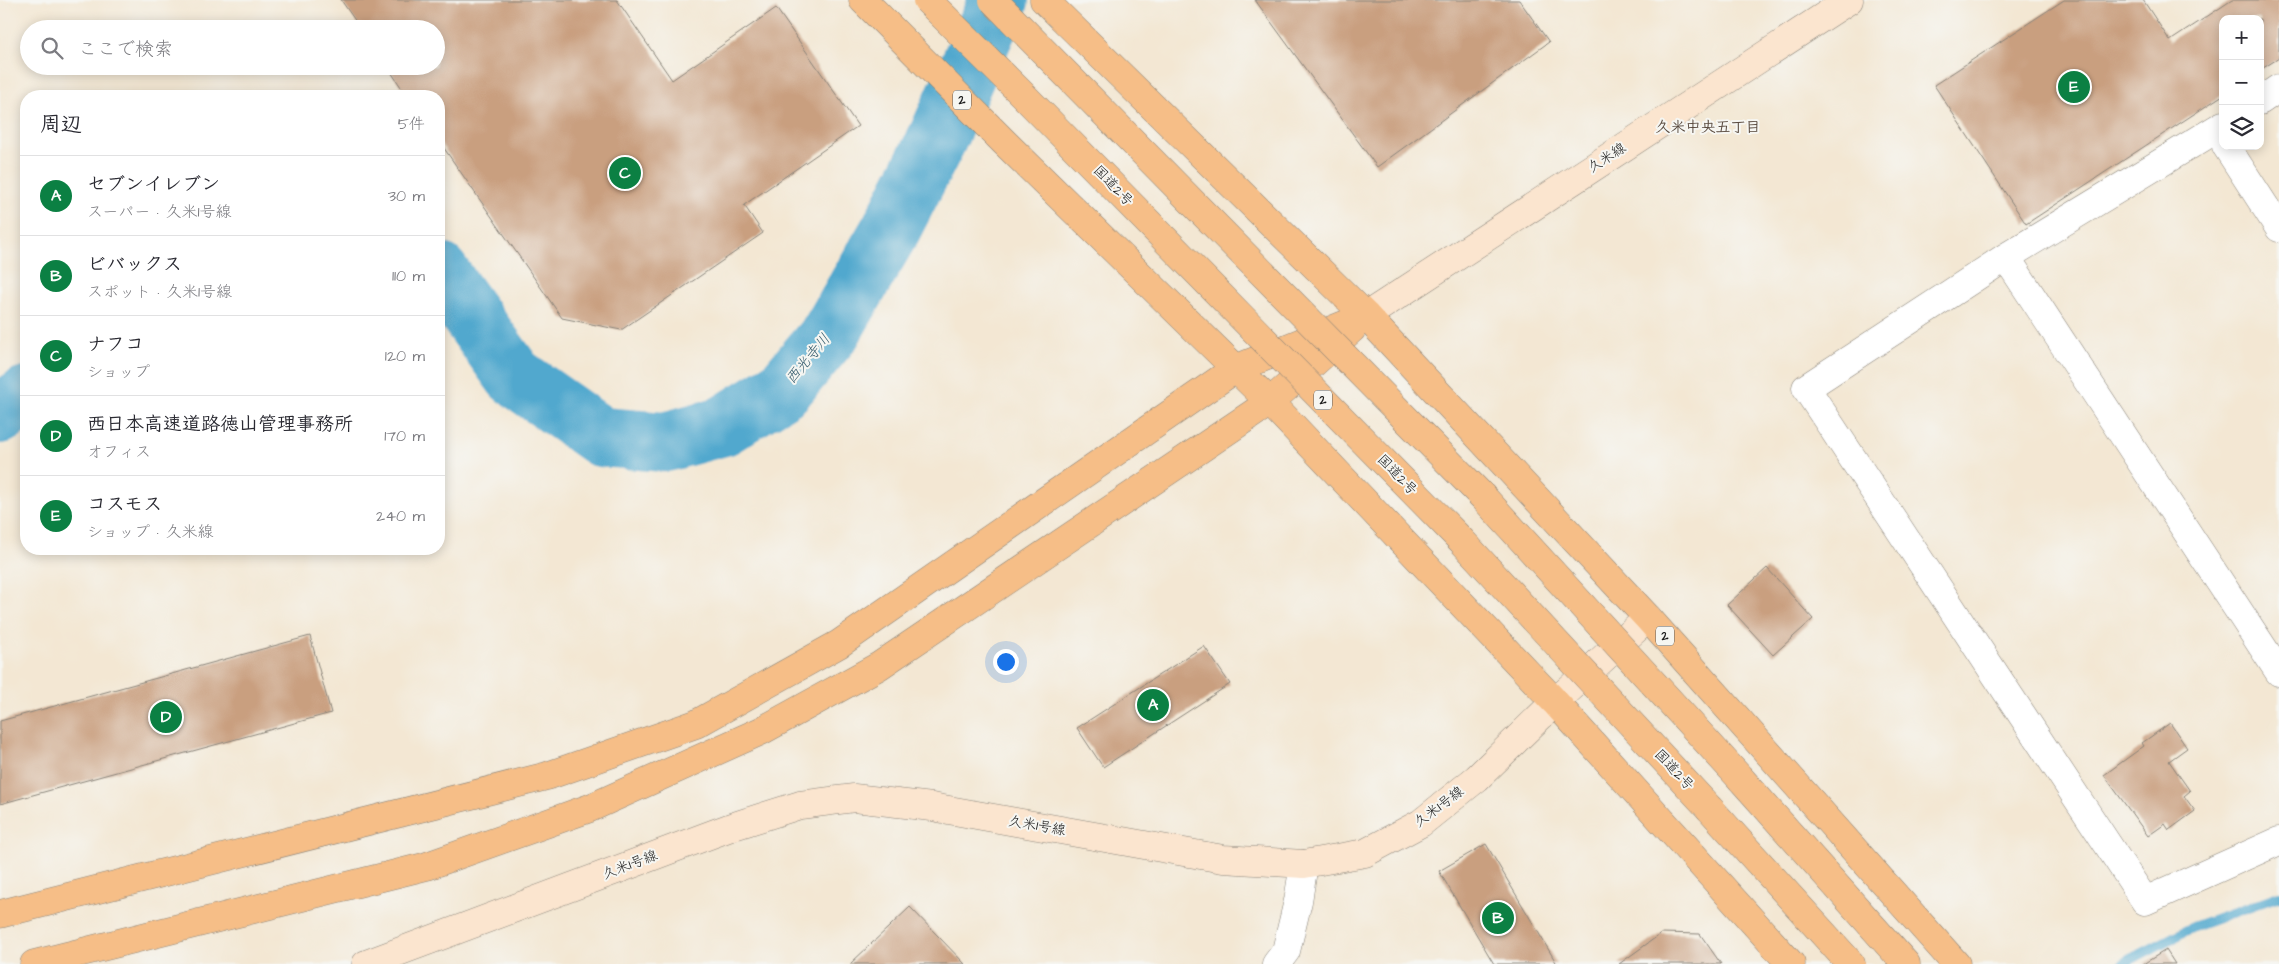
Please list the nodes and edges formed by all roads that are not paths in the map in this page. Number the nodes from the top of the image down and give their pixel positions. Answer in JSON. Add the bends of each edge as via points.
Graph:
{"nodes":[{"id":1,"x":863,"y":0,"type":"edge"},
{"id":2,"x":927,"y":0,"type":"edge"},
{"id":3,"x":993,"y":0,"type":"edge"},
{"id":4,"x":1849,"y":0,"type":"edge"},
{"id":5,"x":1052,"y":4,"type":"edge"},
{"id":6,"x":2279,"y":88,"type":"edge"},
{"id":7,"x":2264,"y":98,"type":"edge"},
{"id":8,"x":2219,"y":138,"type":"edge"},
{"id":9,"x":2231,"y":150,"type":"edge"},
{"id":10,"x":2279,"y":228,"type":"edge"},
{"id":11,"x":2006,"y":257,"type":"junction"},
{"id":12,"x":1366,"y":316,"type":"junction"},
{"id":13,"x":1235,"y":369,"type":"junction"},
{"id":14,"x":1270,"y":402,"type":"junction"},
{"id":15,"x":1648,"y":618,"type":"junction"},
{"id":16,"x":2279,"y":672,"type":"edge"},
{"id":17,"x":1555,"y":702,"type":"junction"},
{"id":18,"x":2279,"y":841,"type":"edge"},
{"id":19,"x":1304,"y":864,"type":"junction"},
{"id":20,"x":0,"y":914,"type":"edge"},
{"id":21,"x":34,"y":964,"type":"edge"},
{"id":22,"x":366,"y":964,"type":"edge"},
{"id":23,"x":1276,"y":964,"type":"edge"},
{"id":24,"x":1791,"y":964,"type":"edge"},
{"id":25,"x":1851,"y":964,"type":"edge"},
{"id":26,"x":1906,"y":964,"type":"edge"},
{"id":27,"x":1956,"y":964,"type":"edge"}],
"edges":[{"from":1,"to":13,"type":"highway","number":"2"},
{"from":2,"to":25,"type":"highway","name":"国道2号","number":"2","bridge":true,"via":[[1462,541]]},
{"from":3,"to":26,"type":"highway","bridge":true,"via":[[1484,498]]},
{"from":4,"to":12,"type":"street","name":"久米線"},
{"from":5,"to":12,"type":"highway","number":"2"},
{"from":6,"to":7,"type":"street"},
{"from":8,"to":11,"type":"street"},
{"from":9,"to":10,"type":"street"},
{"from":11,"to":16,"type":"street"},
{"from":11,"to":18,"type":"street","via":[[1806,388],[2145,901]]},
{"from":12,"to":13,"type":"highway"},
{"from":12,"to":14,"type":"highway"},
{"from":12,"to":15,"type":"highway","number":"2"},
{"from":13,"to":14,"type":"highway","number":"2"},
{"from":13,"to":20,"type":"highway","via":[[839,644],[696,724],[547,776]]},
{"from":14,"to":17,"type":"highway","number":"2"},
{"from":14,"to":21,"type":"highway","via":[[879,666],[761,731],[590,808],[427,866]]},
{"from":15,"to":17,"type":"street","name":"久米1号線"},
{"from":15,"to":27,"type":"highway","number":"2"},
{"from":17,"to":19,"type":"street","name":"久米1号線","via":[[1477,778],[1421,823],[1366,853]]},
{"from":17,"to":24,"type":"highway","number":"2"},
{"from":19,"to":22,"type":"street","name":"久米1号線","via":[[1223,859],[932,807],[854,798],[800,805],[731,827]]},
{"from":19,"to":23,"type":"street","via":[[1286,951]]}]}
